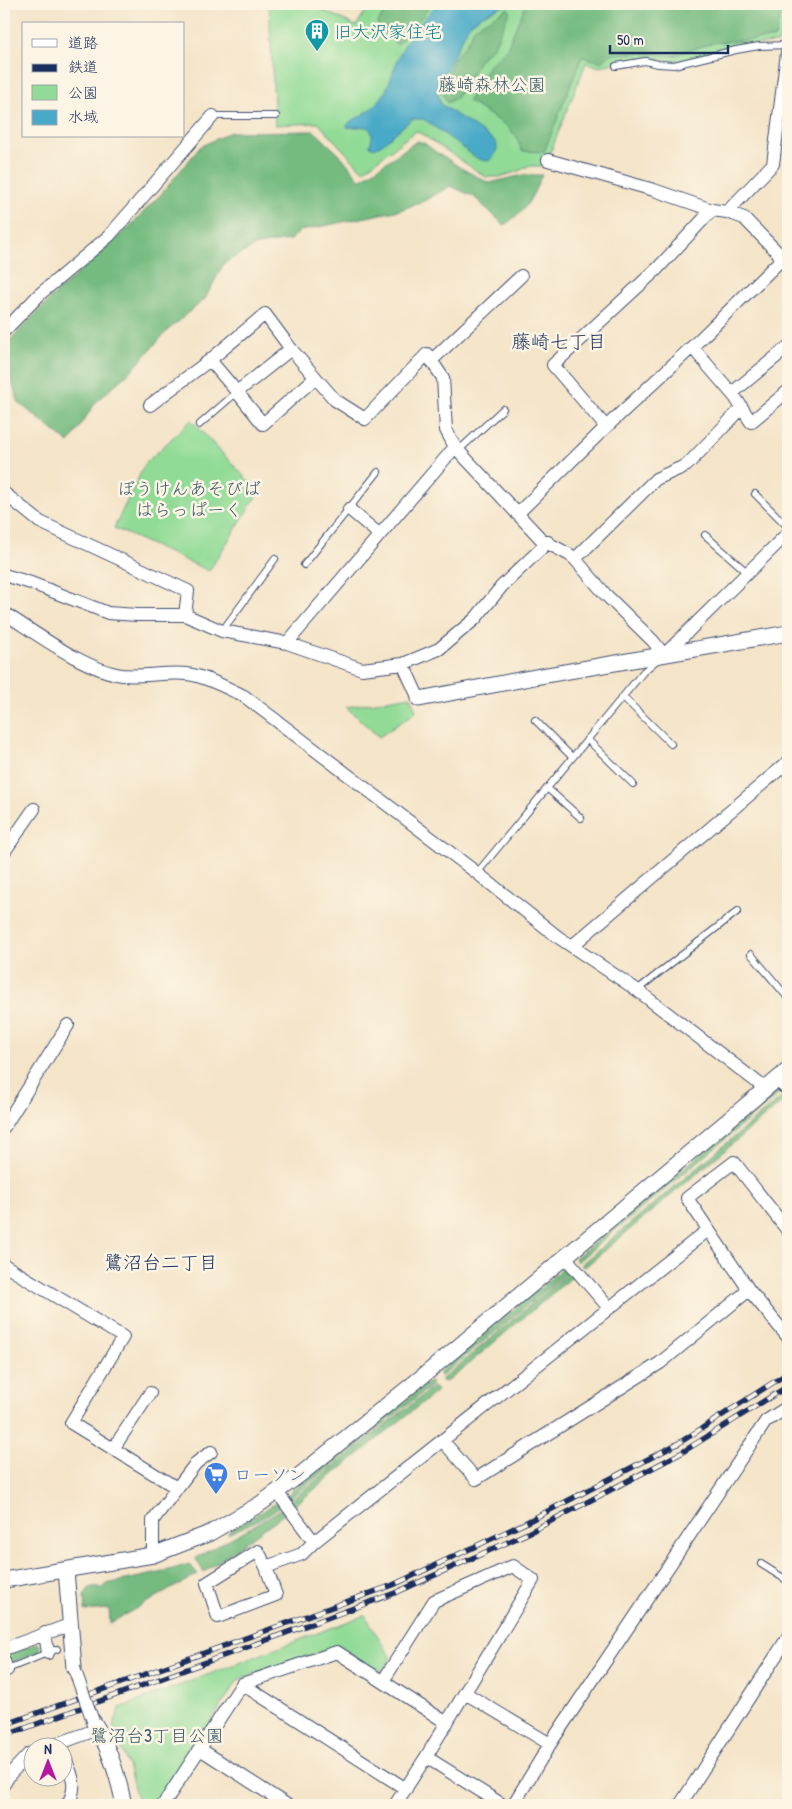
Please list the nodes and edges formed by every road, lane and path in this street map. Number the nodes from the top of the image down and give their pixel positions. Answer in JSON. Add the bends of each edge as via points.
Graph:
{"nodes":[{"id":1,"x":788,"y":44,"type":"edge"},
{"id":2,"x":616,"y":66,"type":"dead end"},
{"id":3,"x":213,"y":116,"type":"joint"},
{"id":4,"x":276,"y":116,"type":"dead end"},
{"id":5,"x":548,"y":160,"type":"dead end"},
{"id":6,"x":712,"y":210,"type":"junction"},
{"id":7,"x":727,"y":212,"type":"junction"},
{"id":8,"x":786,"y":256,"type":"edge"},
{"id":9,"x":520,"y":276,"type":"dead end"},
{"id":10,"x":4,"y":331,"type":"edge"},
{"id":11,"x":692,"y":347,"type":"junction"},
{"id":12,"x":788,"y":347,"type":"edge"},
{"id":13,"x":291,"y":349,"type":"junction"},
{"id":14,"x":210,"y":360,"type":"junction"},
{"id":15,"x":432,"y":360,"type":"junction"},
{"id":16,"x":315,"y":378,"type":"junction"},
{"id":17,"x":237,"y":392,"type":"junction"},
{"id":18,"x":788,"y":392,"type":"edge"},
{"id":19,"x":732,"y":393,"type":"junction"},
{"id":20,"x":150,"y":405,"type":"dead end"},
{"id":21,"x":742,"y":408,"type":"junction"},
{"id":22,"x":504,"y":409,"type":"dead end"},
{"id":23,"x":199,"y":425,"type":"dead end"},
{"id":24,"x":606,"y":427,"type":"junction"},
{"id":25,"x":456,"y":449,"type":"junction"},
{"id":26,"x":378,"y":472,"type":"dead end"},
{"id":27,"x":4,"y":493,"type":"edge"},
{"id":28,"x":755,"y":494,"type":"dead end"},
{"id":29,"x":349,"y":509,"type":"junction"},
{"id":30,"x":517,"y":514,"type":"junction"},
{"id":31,"x":788,"y":527,"type":"edge"},
{"id":32,"x":788,"y":533,"type":"edge"},
{"id":33,"x":380,"y":535,"type":"junction"},
{"id":34,"x":705,"y":535,"type":"dead end"},
{"id":35,"x":548,"y":542,"type":"junction"},
{"id":36,"x":275,"y":559,"type":"dead end"},
{"id":37,"x":575,"y":559,"type":"junction"},
{"id":38,"x":304,"y":565,"type":"dead end"},
{"id":39,"x":748,"y":573,"type":"junction"},
{"id":40,"x":4,"y":575,"type":"edge"},
{"id":41,"x":4,"y":613,"type":"edge"},
{"id":42,"x":185,"y":615,"type":"junction"},
{"id":43,"x":222,"y":631,"type":"junction"},
{"id":44,"x":788,"y":633,"type":"edge"},
{"id":45,"x":287,"y":643,"type":"junction"},
{"id":46,"x":664,"y":655,"type":"junction"},
{"id":47,"x":403,"y":664,"type":"junction"},
{"id":48,"x":622,"y":698,"type":"junction"},
{"id":49,"x":419,"y":699,"type":"joint"},
{"id":50,"x":535,"y":720,"type":"dead end"},
{"id":51,"x":587,"y":739,"type":"junction"},
{"id":52,"x":671,"y":744,"type":"dead end"},
{"id":53,"x":572,"y":757,"type":"junction"},
{"id":54,"x":788,"y":762,"type":"edge"},
{"id":55,"x":633,"y":784,"type":"dead end"},
{"id":56,"x":548,"y":788,"type":"junction"},
{"id":57,"x":34,"y":809,"type":"dead end"},
{"id":58,"x":581,"y":818,"type":"dead end"},
{"id":59,"x":4,"y":852,"type":"edge"},
{"id":60,"x":477,"y":873,"type":"junction"},
{"id":61,"x":738,"y":911,"type":"dead end"},
{"id":62,"x":572,"y":946,"type":"junction"},
{"id":63,"x":751,"y":954,"type":"dead end"},
{"id":64,"x":636,"y":990,"type":"junction"},
{"id":65,"x":788,"y":998,"type":"edge"},
{"id":66,"x":68,"y":1026,"type":"dead end"},
{"id":67,"x":788,"y":1070,"type":"edge"},
{"id":68,"x":771,"y":1085,"type":"junction"},
{"id":69,"x":788,"y":1090,"type":"edge"},
{"id":70,"x":4,"y":1127,"type":"edge"},
{"id":71,"x":708,"y":1230,"type":"junction"},
{"id":72,"x":788,"y":1231,"type":"edge"},
{"id":73,"x":565,"y":1257,"type":"junction"},
{"id":74,"x":4,"y":1265,"type":"edge"},
{"id":75,"x":749,"y":1290,"type":"junction"},
{"id":76,"x":609,"y":1308,"type":"junction"},
{"id":77,"x":788,"y":1335,"type":"edge"},
{"id":78,"x":150,"y":1393,"type":"dead end"},
{"id":79,"x":788,"y":1407,"type":"edge"},
{"id":80,"x":442,"y":1440,"type":"junction"},
{"id":81,"x":113,"y":1448,"type":"junction"},
{"id":82,"x":211,"y":1452,"type":"dead end"},
{"id":83,"x":177,"y":1488,"type":"junction"},
{"id":84,"x":277,"y":1492,"type":"junction"},
{"id":85,"x":314,"y":1542,"type":"junction"},
{"id":86,"x":153,"y":1555,"type":"junction"},
{"id":87,"x":761,"y":1564,"type":"dead end"},
{"id":88,"x":266,"y":1567,"type":"junction"},
{"id":89,"x":66,"y":1570,"type":"junction"},
{"id":90,"x":4,"y":1580,"type":"edge"},
{"id":91,"x":788,"y":1581,"type":"edge"},
{"id":92,"x":69,"y":1625,"type":"junction"},
{"id":93,"x":45,"y":1633,"type":"junction"},
{"id":94,"x":788,"y":1637,"type":"edge"},
{"id":95,"x":4,"y":1649,"type":"edge"},
{"id":96,"x":52,"y":1651,"type":"joint"},
{"id":97,"x":5,"y":1667,"type":"edge"},
{"id":98,"x":74,"y":1668,"type":"joint"},
{"id":99,"x":383,"y":1681,"type":"junction"},
{"id":100,"x":242,"y":1684,"type":"junction"},
{"id":101,"x":465,"y":1693,"type":"junction"},
{"id":102,"x":446,"y":1723,"type":"junction"},
{"id":103,"x":96,"y":1725,"type":"junction"},
{"id":104,"x":72,"y":1739,"type":"edge"},
{"id":105,"x":550,"y":1744,"type":"junction"},
{"id":106,"x":200,"y":1749,"type":"junction"},
{"id":107,"x":426,"y":1757,"type":"junction"},
{"id":108,"x":22,"y":1761,"type":"edge"},
{"id":109,"x":72,"y":1777,"type":"edge"},
{"id":110,"x":4,"y":1784,"type":"edge"},
{"id":111,"x":406,"y":1789,"type":"junction"},
{"id":112,"x":67,"y":1805,"type":"edge"},
{"id":113,"x":124,"y":1805,"type":"edge"},
{"id":114,"x":164,"y":1805,"type":"edge"},
{"id":115,"x":287,"y":1805,"type":"edge"},
{"id":116,"x":395,"y":1805,"type":"edge"},
{"id":117,"x":503,"y":1805,"type":"edge"},
{"id":118,"x":513,"y":1805,"type":"edge"},
{"id":119,"x":680,"y":1805,"type":"edge"}],
"edges":[{"from":1,"to":2,"type":"lane","via":[[736,50],[674,65],[645,62]]},
{"from":1,"to":7,"type":"street","via":[[773,164]]},
{"from":3,"to":4,"type":"lane"},
{"from":3,"to":10,"type":"street","via":[[109,236],[40,294]]},
{"from":5,"to":6,"type":"street"},
{"from":6,"to":7,"type":"street"},
{"from":6,"to":24,"type":"street","via":[[656,269],[553,365]]},
{"from":7,"to":8,"type":"street","via":[[744,218]]},
{"from":8,"to":11,"type":"street"},
{"from":9,"to":15,"type":"street"},
{"from":11,"to":19,"type":"street"},
{"from":11,"to":24,"type":"street"},
{"from":12,"to":19,"type":"street"},
{"from":13,"to":14,"type":"street","via":[[265,314]]},
{"from":13,"to":16,"type":"street"},
{"from":13,"to":17,"type":"street"},
{"from":14,"to":17,"type":"street"},
{"from":14,"to":20,"type":"street"},
{"from":15,"to":16,"type":"street","via":[[426,354],[365,419],[335,400]]},
{"from":15,"to":25,"type":"street","via":[[443,378],[446,430]]},
{"from":16,"to":17,"type":"street","via":[[263,424]]},
{"from":17,"to":23,"type":"lane"},
{"from":18,"to":21,"type":"street","via":[[751,422]]},
{"from":19,"to":21,"type":"street"},
{"from":21,"to":37,"type":"street","via":[[687,465],[656,479]]},
{"from":22,"to":25,"type":"lane"},
{"from":24,"to":30,"type":"street"},
{"from":25,"to":30,"type":"street"},
{"from":25,"to":33,"type":"street"},
{"from":26,"to":29,"type":"lane"},
{"from":27,"to":42,"type":"street","via":[[40,522],[188,591]]},
{"from":28,"to":31,"type":"lane"},
{"from":29,"to":33,"type":"street"},
{"from":29,"to":38,"type":"lane"},
{"from":30,"to":35,"type":"street","via":[[542,540]]},
{"from":32,"to":39,"type":"street"},
{"from":33,"to":45,"type":"street"},
{"from":34,"to":39,"type":"lane"},
{"from":35,"to":37,"type":"street"},
{"from":35,"to":47,"type":"street","via":[[502,586],[475,619],[439,649]]},
{"from":36,"to":43,"type":"lane"},
{"from":37,"to":46,"type":"street"},
{"from":39,"to":46,"type":"street"},
{"from":40,"to":42,"type":"street","via":[[31,582],[108,613]]},
{"from":41,"to":60,"type":"street","via":[[78,659],[100,668],[122,674],[188,674],[244,696]]},
{"from":42,"to":43,"type":"street"},
{"from":43,"to":45,"type":"street"},
{"from":44,"to":46,"type":"street"},
{"from":45,"to":47,"type":"street","via":[[362,669]]},
{"from":46,"to":48,"type":"lane","via":[[644,671]]},
{"from":46,"to":49,"type":"street"},
{"from":47,"to":49,"type":"street"},
{"from":48,"to":51,"type":"lane"},
{"from":48,"to":52,"type":"lane"},
{"from":50,"to":53,"type":"lane"},
{"from":51,"to":53,"type":"lane"},
{"from":51,"to":55,"type":"lane"},
{"from":53,"to":56,"type":"lane"},
{"from":54,"to":62,"type":"street"},
{"from":56,"to":58,"type":"lane"},
{"from":56,"to":60,"type":"lane"},
{"from":57,"to":59,"type":"street"},
{"from":60,"to":62,"type":"street"},
{"from":61,"to":64,"type":"lane"},
{"from":62,"to":64,"type":"street"},
{"from":63,"to":65,"type":"lane"},
{"from":64,"to":68,"type":"street"},
{"from":66,"to":70,"type":"street"},
{"from":67,"to":68,"type":"street"},
{"from":68,"to":69,"type":"street"},
{"from":68,"to":73,"type":"street"},
{"from":71,"to":72,"type":"street","via":[[687,1198],[734,1162]]},
{"from":71,"to":75,"type":"street"},
{"from":71,"to":76,"type":"street"},
{"from":73,"to":76,"type":"street"},
{"from":73,"to":84,"type":"street"},
{"from":74,"to":81,"type":"street","via":[[123,1337],[71,1422]]},
{"from":75,"to":77,"type":"street"},
{"from":75,"to":80,"type":"street","via":[[660,1363],[476,1479]]},
{"from":76,"to":80,"type":"street"},
{"from":78,"to":81,"type":"street"},
{"from":79,"to":105,"type":"street","via":[[766,1421]]},
{"from":80,"to":85,"type":"street"},
{"from":81,"to":83,"type":"street"},
{"from":82,"to":83,"type":"street","via":[[196,1463]]},
{"from":83,"to":86,"type":"street","via":[[153,1520]]},
{"from":84,"to":85,"type":"street"},
{"from":84,"to":86,"type":"street","via":[[210,1533]]},
{"from":85,"to":88,"type":"street","via":[[302,1554]]},
{"from":86,"to":89,"type":"street"},
{"from":87,"to":91,"type":"lane"},
{"from":88,"to":88,"type":"street","via":[[258,1551],[206,1583],[218,1617],[276,1595]]},
{"from":89,"to":90,"type":"street"},
{"from":89,"to":92,"type":"street"},
{"from":92,"to":93,"type":"street"},
{"from":92,"to":98,"type":"street"},
{"from":93,"to":95,"type":"street"},
{"from":93,"to":96,"type":"street"},
{"from":94,"to":119,"type":"street"},
{"from":96,"to":97,"type":"lane"},
{"from":98,"to":103,"type":"street","bridge":true},
{"from":99,"to":100,"type":"street","via":[[337,1652]]},
{"from":99,"to":101,"type":"street","via":[[434,1601],[514,1566],[533,1580]]},
{"from":99,"to":102,"type":"street"},
{"from":100,"to":106,"type":"street"},
{"from":100,"to":111,"type":"street"},
{"from":101,"to":102,"type":"street"},
{"from":101,"to":105,"type":"street"},
{"from":102,"to":107,"type":"street"},
{"from":103,"to":104,"type":"street"},
{"from":103,"to":113,"type":"street","via":[[115,1770]]},
{"from":105,"to":118,"type":"street"},
{"from":106,"to":114,"type":"street"},
{"from":106,"to":115,"type":"street"},
{"from":107,"to":111,"type":"street"},
{"from":107,"to":117,"type":"street"},
{"from":108,"to":110,"type":"street"},
{"from":109,"to":112,"type":"street","via":[[75,1784]]},
{"from":111,"to":116,"type":"street"}]}
